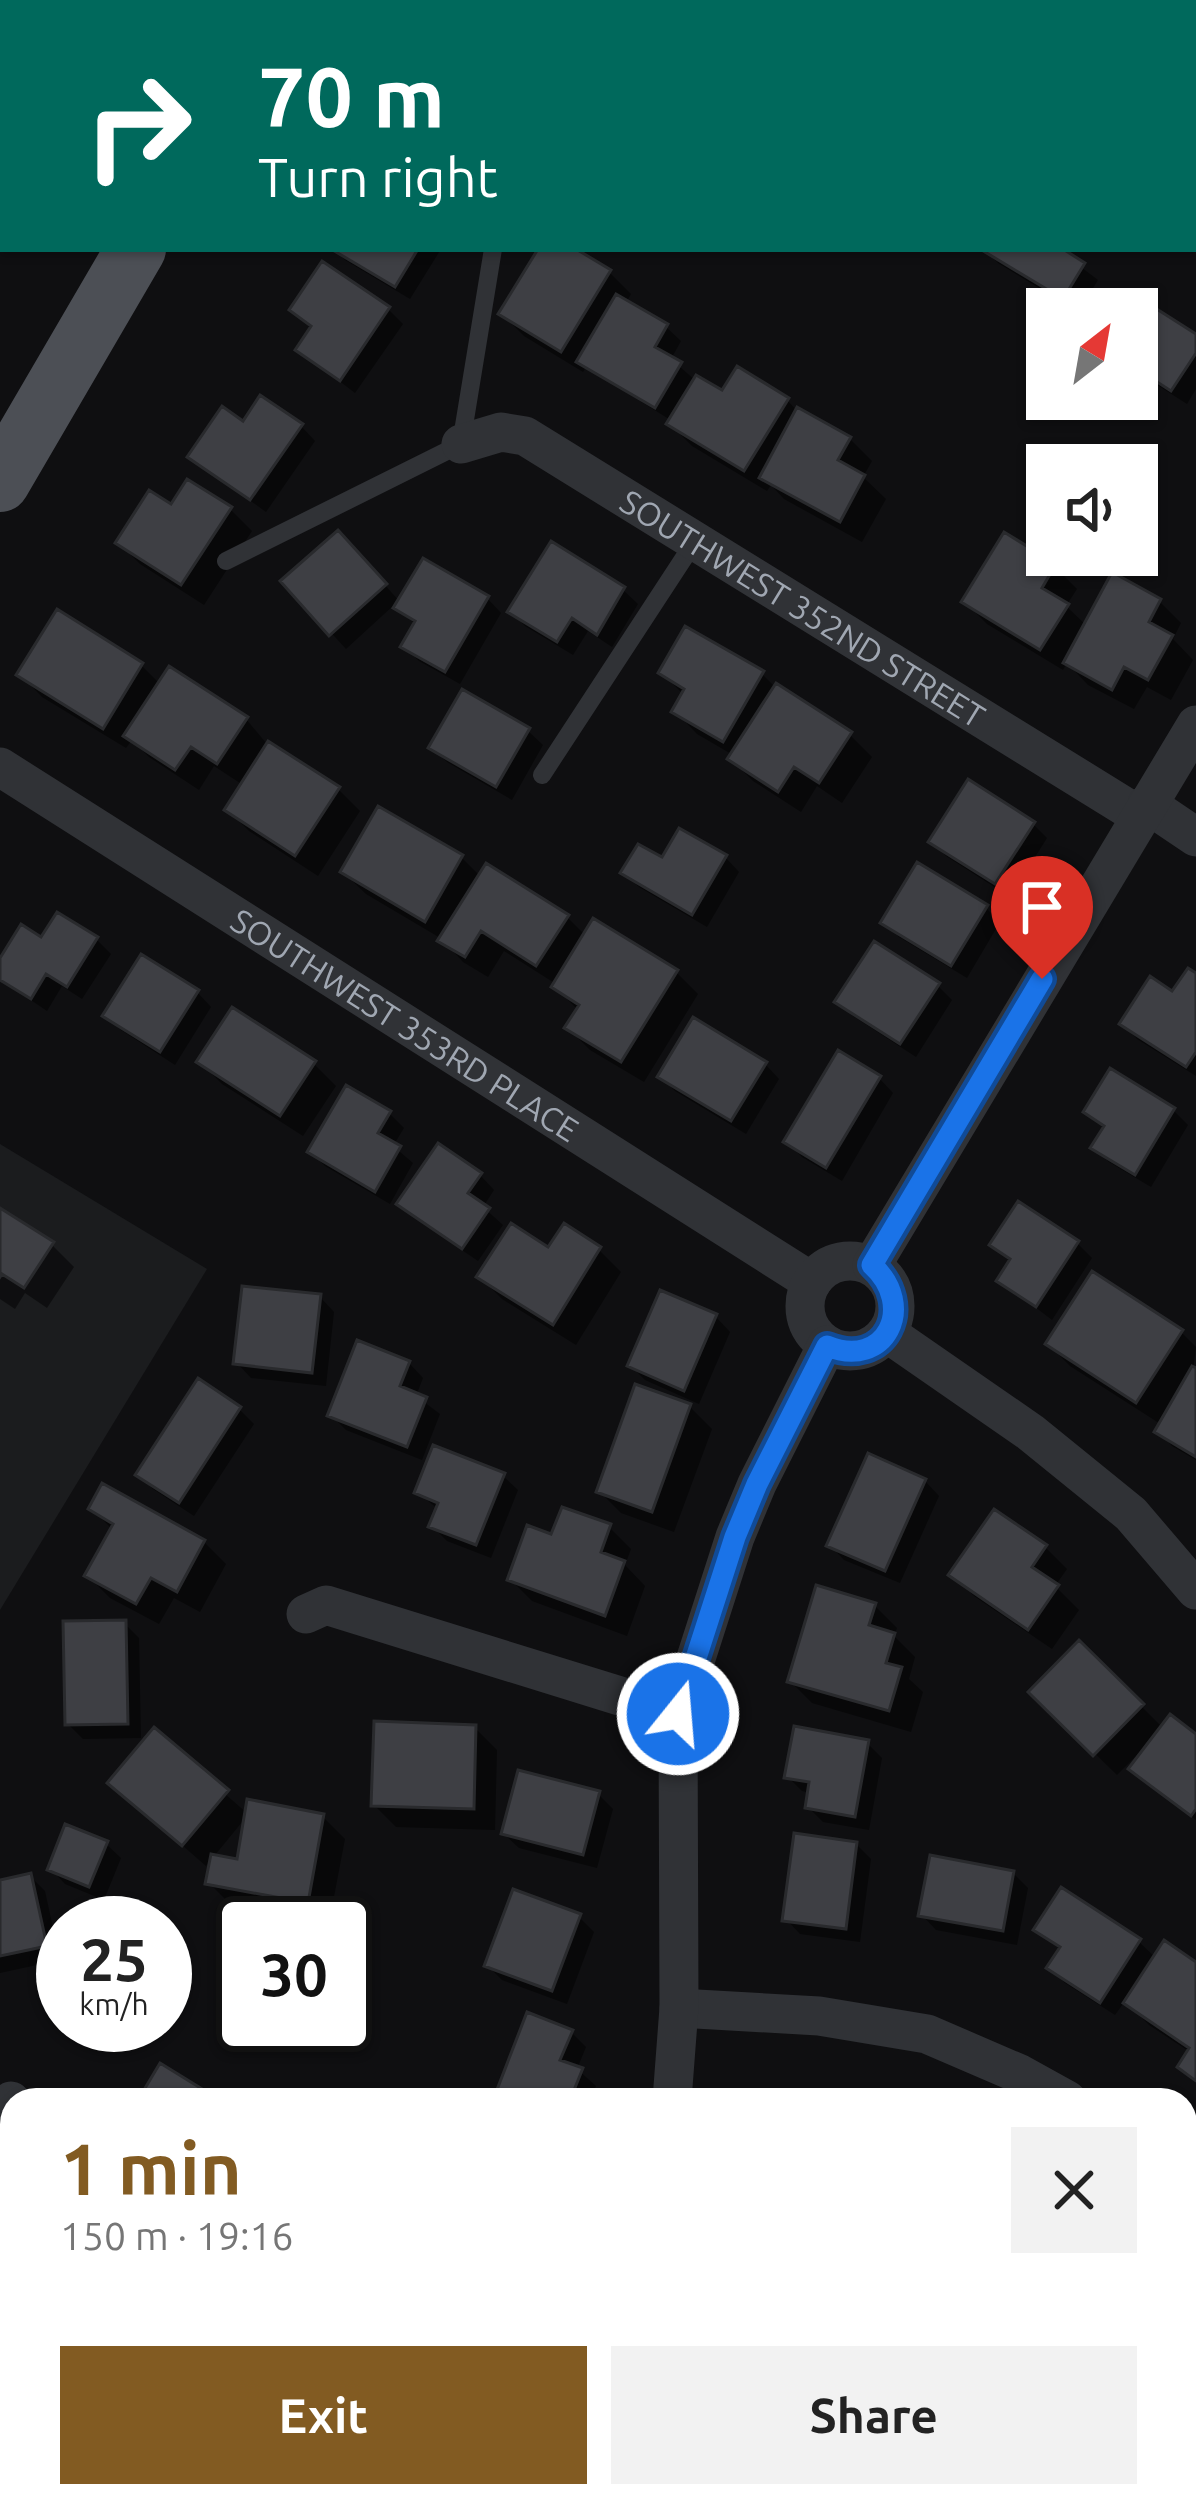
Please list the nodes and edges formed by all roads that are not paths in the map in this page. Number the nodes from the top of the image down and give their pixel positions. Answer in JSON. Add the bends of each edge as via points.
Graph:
{"nodes":[{"id":1,"x":134,"y":252,"type":"edge"},
{"id":2,"x":493,"y":252,"type":"edge"},
{"id":3,"x":461,"y":444,"type":"junction"},
{"id":4,"x":0,"y":482,"type":"edge"},
{"id":5,"x":695,"y":541,"type":"junction"},
{"id":6,"x":226,"y":561,"type":"dead end"},
{"id":7,"x":1196,"y":725,"type":"edge"},
{"id":8,"x":0,"y":766,"type":"edge"},
{"id":9,"x":542,"y":776,"type":"dead end"},
{"id":10,"x":1143,"y":810,"type":"junction"},
{"id":11,"x":1196,"y":837,"type":"edge"},
{"id":12,"x":872,"y":1265,"type":"junction"},
{"id":13,"x":812,"y":1282,"type":"junction"},
{"id":14,"x":887,"y":1334,"type":"junction"},
{"id":15,"x":827,"y":1346,"type":"junction"},
{"id":16,"x":1196,"y":1591,"type":"edge"},
{"id":17,"x":306,"y":1614,"type":"dead end"},
{"id":18,"x":678,"y":1714,"type":"junction"},
{"id":19,"x":679,"y":2008,"type":"junction"},
{"id":20,"x":673,"y":2088,"type":"edge"},
{"id":21,"x":1045,"y":2088,"type":"edge"}],
"edges":[{"from":1,"to":4,"type":"main road"},
{"from":2,"to":3,"type":"lane"},
{"from":3,"to":5,"type":"street","name":"SOUTHWEST 352ND STREET","via":[[501,432],[525,436]]},
{"from":3,"to":6,"type":"lane"},
{"from":5,"to":9,"type":"lane"},
{"from":5,"to":10,"type":"street","name":"SOUTHWEST 352ND STREET"},
{"from":7,"to":10,"type":"street"},
{"from":8,"to":13,"type":"street","name":"SOUTHWEST 353RD PLACE"},
{"from":10,"to":11,"type":"street","name":"SOUTHWEST 352ND STREET"},
{"from":10,"to":12,"type":"street"},
{"from":12,"to":13,"type":"street","via":[[838,1261]]},
{"from":12,"to":14,"type":"street","via":[[893,1295]]},
{"from":13,"to":15,"type":"street","via":[[805,1310]]},
{"from":14,"to":15,"type":"street","via":[[861,1351]]},
{"from":14,"to":16,"type":"street","via":[[1030,1432],[1131,1514]]},
{"from":15,"to":18,"type":"street","via":[[735,1537]]},
{"from":17,"to":18,"type":"street","via":[[326,1605]]},
{"from":18,"to":19,"type":"street"},
{"from":19,"to":20,"type":"street"},
{"from":19,"to":21,"type":"street","via":[[819,2016],[927,2034]]}]}
